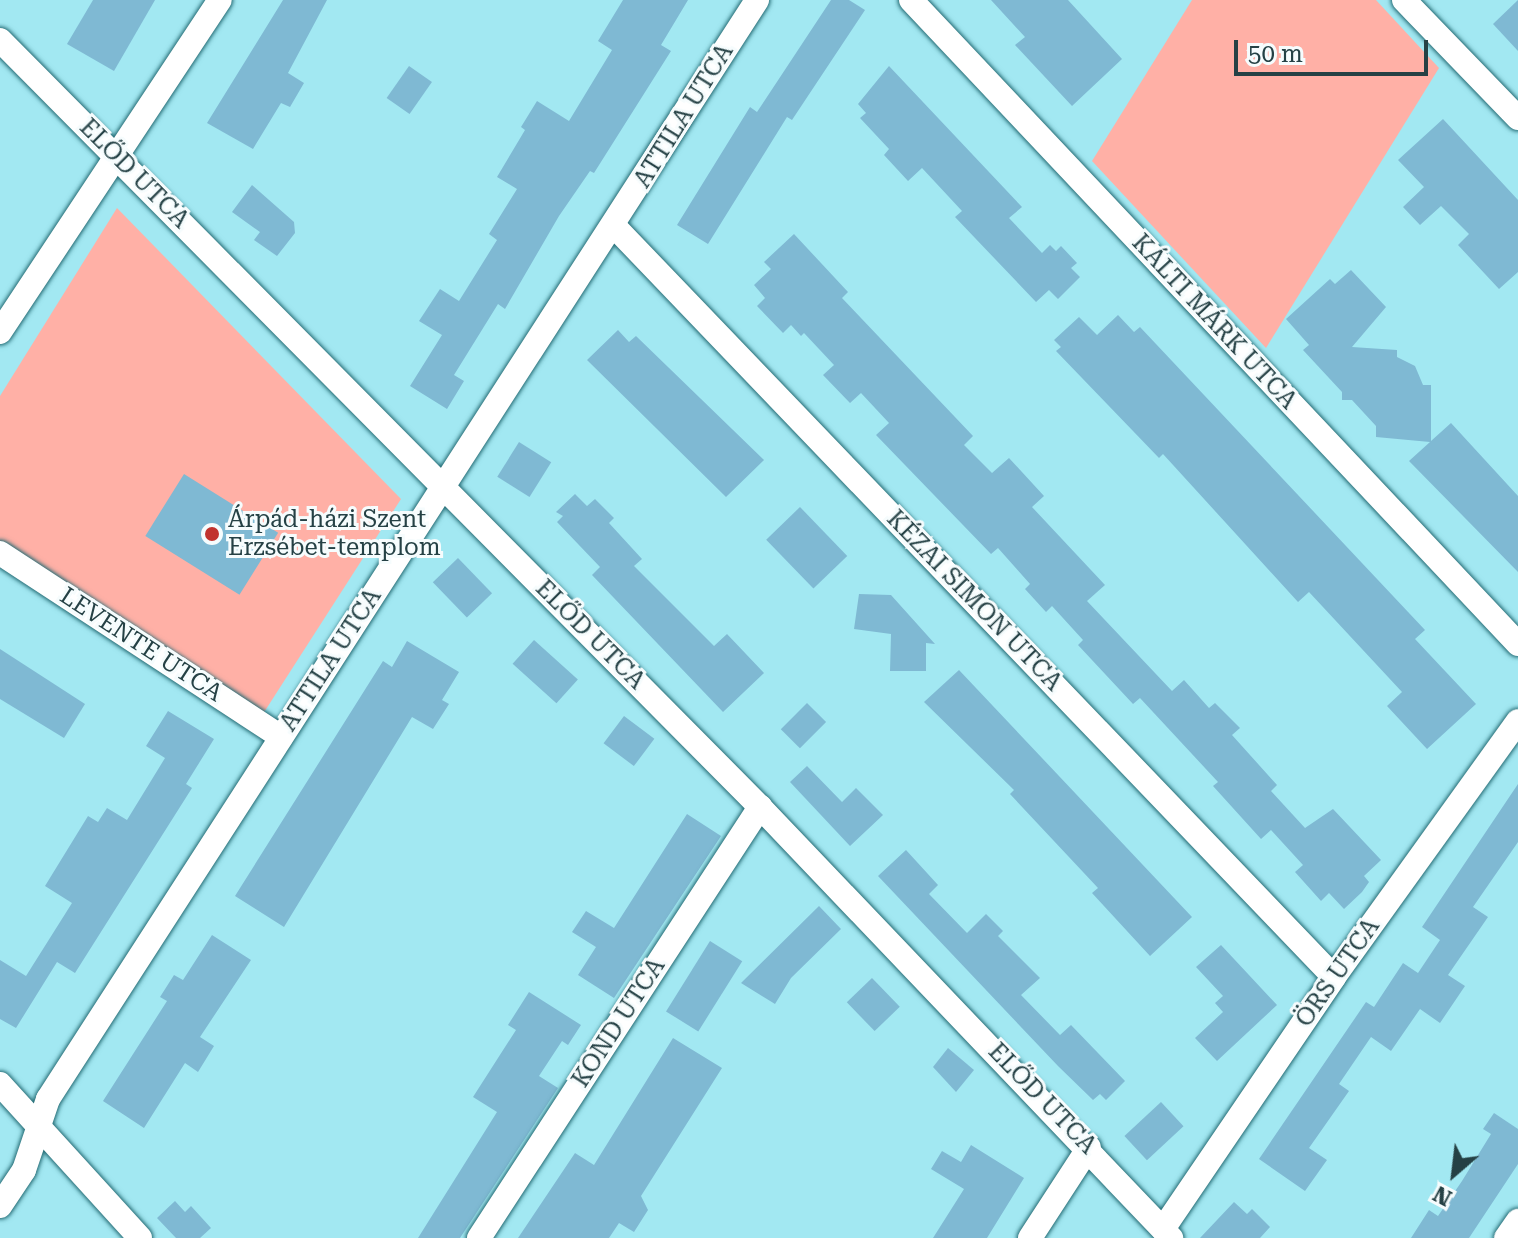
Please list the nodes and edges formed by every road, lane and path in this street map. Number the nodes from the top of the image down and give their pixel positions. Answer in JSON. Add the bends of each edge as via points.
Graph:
{"nodes":[{"id":1,"x":220,"y":0,"type":"edge"},
{"id":2,"x":757,"y":0,"type":"edge"},
{"id":3,"x":911,"y":0,"type":"edge"},
{"id":4,"x":1404,"y":0,"type":"edge"},
{"id":5,"x":0,"y":40,"type":"edge"},
{"id":6,"x":1518,"y":118,"type":"edge"},
{"id":7,"x":117,"y":157,"type":"junction"},
{"id":8,"x":614,"y":226,"type":"junction"},
{"id":9,"x":0,"y":332,"type":"edge"},
{"id":10,"x":443,"y":486,"type":"junction"},
{"id":11,"x":0,"y":553,"type":"edge"},
{"id":12,"x":1518,"y":644,"type":"edge"},
{"id":13,"x":1518,"y":721,"type":"edge"},
{"id":14,"x":281,"y":737,"type":"junction"},
{"id":15,"x":760,"y":807,"type":"junction"},
{"id":16,"x":1334,"y":977,"type":"junction"},
{"id":17,"x":0,"y":1084,"type":"edge"},
{"id":18,"x":40,"y":1128,"type":"junction"},
{"id":19,"x":1089,"y":1147,"type":"junction"},
{"id":20,"x":0,"y":1206,"type":"edge"},
{"id":21,"x":1518,"y":1221,"type":"edge"},
{"id":22,"x":1167,"y":1233,"type":"edge"},
{"id":23,"x":140,"y":1238,"type":"edge"},
{"id":24,"x":479,"y":1238,"type":"edge"},
{"id":25,"x":1030,"y":1238,"type":"edge"},
{"id":26,"x":1506,"y":1238,"type":"edge"}],
"edges":[{"from":1,"to":7,"type":"street"},
{"from":2,"to":8,"type":"street","name":"ATTILA UTCA"},
{"from":3,"to":12,"type":"street","name":"KÁLTI MÁRK UTCA"},
{"from":4,"to":6,"type":"street"},
{"from":5,"to":7,"type":"street","name":"ELŐD UTCA"},
{"from":7,"to":9,"type":"street"},
{"from":7,"to":10,"type":"street","name":"ELŐD UTCA"},
{"from":8,"to":10,"type":"street","name":"ATTILA UTCA"},
{"from":8,"to":16,"type":"street","name":"KÉZAI SIMON UTCA"},
{"from":10,"to":14,"type":"street","name":"ATTILA UTCA"},
{"from":10,"to":15,"type":"street","name":"ELŐD UTCA"},
{"from":11,"to":14,"type":"street","name":"LEVENTE UTCA"},
{"from":13,"to":16,"type":"street","name":"ÖRS UTCA"},
{"from":14,"to":18,"type":"street","name":"ATTILA UTCA","via":[[48,1099]]},
{"from":15,"to":19,"type":"street","name":"ELŐD UTCA"},
{"from":15,"to":24,"type":"street","name":"KOND UTCA"},
{"from":16,"to":22,"type":"street","name":"ÖRS UTCA"},
{"from":17,"to":18,"type":"street"},
{"from":18,"to":20,"type":"street","name":"ATTILA UTCA","via":[[24,1170]]},
{"from":18,"to":23,"type":"street"},
{"from":19,"to":22,"type":"street","name":"ELŐD UTCA"},
{"from":19,"to":25,"type":"street"},
{"from":21,"to":26,"type":"street"}]}
